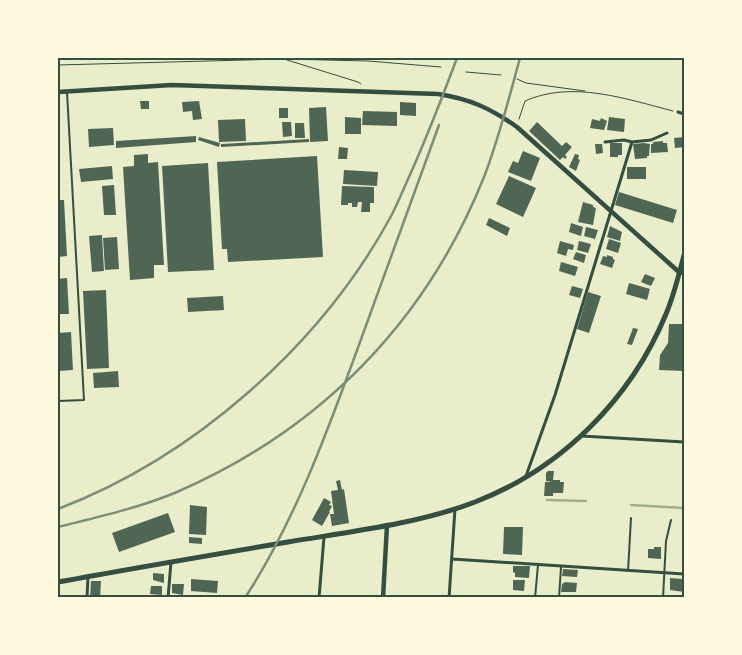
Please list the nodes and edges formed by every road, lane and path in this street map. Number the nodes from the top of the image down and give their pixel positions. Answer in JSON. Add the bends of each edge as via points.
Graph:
{"nodes":[{"id":1,"x":283,"y":59,"type":"edge"},
{"id":2,"x":58,"y":65,"type":"edge"},
{"id":3,"x":441,"y":67,"type":"dead end"},
{"id":4,"x":466,"y":72,"type":"dead end"},
{"id":5,"x":502,"y":75,"type":"dead end"},
{"id":6,"x":517,"y":79,"type":"dead end"},
{"id":7,"x":370,"y":91,"type":"junction"},
{"id":8,"x":58,"y":92,"type":"edge"},
{"id":9,"x":67,"y":92,"type":"junction"},
{"id":10,"x":588,"y":92,"type":"junction"},
{"id":11,"x":678,"y":112,"type":"joint"},
{"id":12,"x":684,"y":114,"type":"edge"},
{"id":13,"x":517,"y":127,"type":"junction"},
{"id":14,"x":667,"y":133,"type":"dead end"},
{"id":15,"x":605,"y":142,"type":"dead end"},
{"id":16,"x":632,"y":142,"type":"junction"},
{"id":17,"x":610,"y":212,"type":"junction"},
{"id":18,"x":684,"y":255,"type":"edge"},
{"id":19,"x":680,"y":273,"type":"junction"},
{"id":20,"x":58,"y":401,"type":"edge"},
{"id":21,"x":582,"y":436,"type":"junction"},
{"id":22,"x":684,"y":442,"type":"edge"},
{"id":23,"x":526,"y":477,"type":"junction"},
{"id":24,"x":455,"y":509,"type":"junction"},
{"id":25,"x":631,"y":518,"type":"dead end"},
{"id":26,"x":671,"y":520,"type":"dead end"},
{"id":27,"x":387,"y":525,"type":"junction"},
{"id":28,"x":324,"y":536,"type":"junction"},
{"id":29,"x":452,"y":559,"type":"junction"},
{"id":30,"x":171,"y":561,"type":"junction"},
{"id":31,"x":538,"y":565,"type":"junction"},
{"id":32,"x":561,"y":567,"type":"junction"},
{"id":33,"x":628,"y":571,"type":"junction"},
{"id":34,"x":665,"y":572,"type":"junction"},
{"id":35,"x":684,"y":574,"type":"edge"},
{"id":36,"x":88,"y":576,"type":"junction"},
{"id":37,"x":58,"y":582,"type":"edge"},
{"id":38,"x":87,"y":598,"type":"edge"},
{"id":39,"x":168,"y":598,"type":"edge"},
{"id":40,"x":320,"y":598,"type":"edge"},
{"id":41,"x":383,"y":598,"type":"edge"},
{"id":42,"x":449,"y":598,"type":"edge"},
{"id":43,"x":535,"y":598,"type":"edge"},
{"id":44,"x":559,"y":598,"type":"edge"},
{"id":45,"x":663,"y":598,"type":"edge"}],
"edges":[{"from":1,"to":2,"type":"path"},
{"from":1,"to":3,"type":"path"},
{"from":1,"to":7,"type":"path","via":[[358,82]]},
{"from":4,"to":5,"type":"path"},
{"from":6,"to":10,"type":"path"},
{"from":7,"to":9,"type":"street","via":[[172,85]]},
{"from":7,"to":13,"type":"street","via":[[463,98],[487,107]]},
{"from":8,"to":9,"type":"street"},
{"from":9,"to":20,"type":"lane","via":[[84,400]]},
{"from":10,"to":11,"type":"path"},
{"from":10,"to":13,"type":"path","via":[[552,93],[525,101]]},
{"from":11,"to":12,"type":"street"},
{"from":13,"to":17,"type":"street"},
{"from":14,"to":16,"type":"street","via":[[651,140]]},
{"from":15,"to":16,"type":"street"},
{"from":16,"to":17,"type":"street"},
{"from":17,"to":19,"type":"street"},
{"from":17,"to":23,"type":"street","via":[[555,395]]},
{"from":18,"to":19,"type":"main road"},
{"from":19,"to":21,"type":"main road","via":[[665,316],[643,360],[630,381]]},
{"from":21,"to":22,"type":"street"},
{"from":21,"to":23,"type":"main road"},
{"from":23,"to":24,"type":"main road"},
{"from":24,"to":27,"type":"main road"},
{"from":24,"to":29,"type":"street"},
{"from":25,"to":33,"type":"lane"},
{"from":26,"to":34,"type":"lane","via":[[666,541]]},
{"from":27,"to":28,"type":"main road"},
{"from":27,"to":41,"type":"street"},
{"from":28,"to":30,"type":"main road"},
{"from":28,"to":40,"type":"street"},
{"from":29,"to":31,"type":"street"},
{"from":29,"to":42,"type":"street"},
{"from":30,"to":36,"type":"main road"},
{"from":30,"to":39,"type":"street"},
{"from":31,"to":32,"type":"street"},
{"from":31,"to":43,"type":"lane"},
{"from":32,"to":33,"type":"street"},
{"from":32,"to":44,"type":"lane"},
{"from":33,"to":34,"type":"street"},
{"from":34,"to":35,"type":"street"},
{"from":34,"to":45,"type":"lane"},
{"from":36,"to":37,"type":"main road"},
{"from":36,"to":38,"type":"street"}]}
